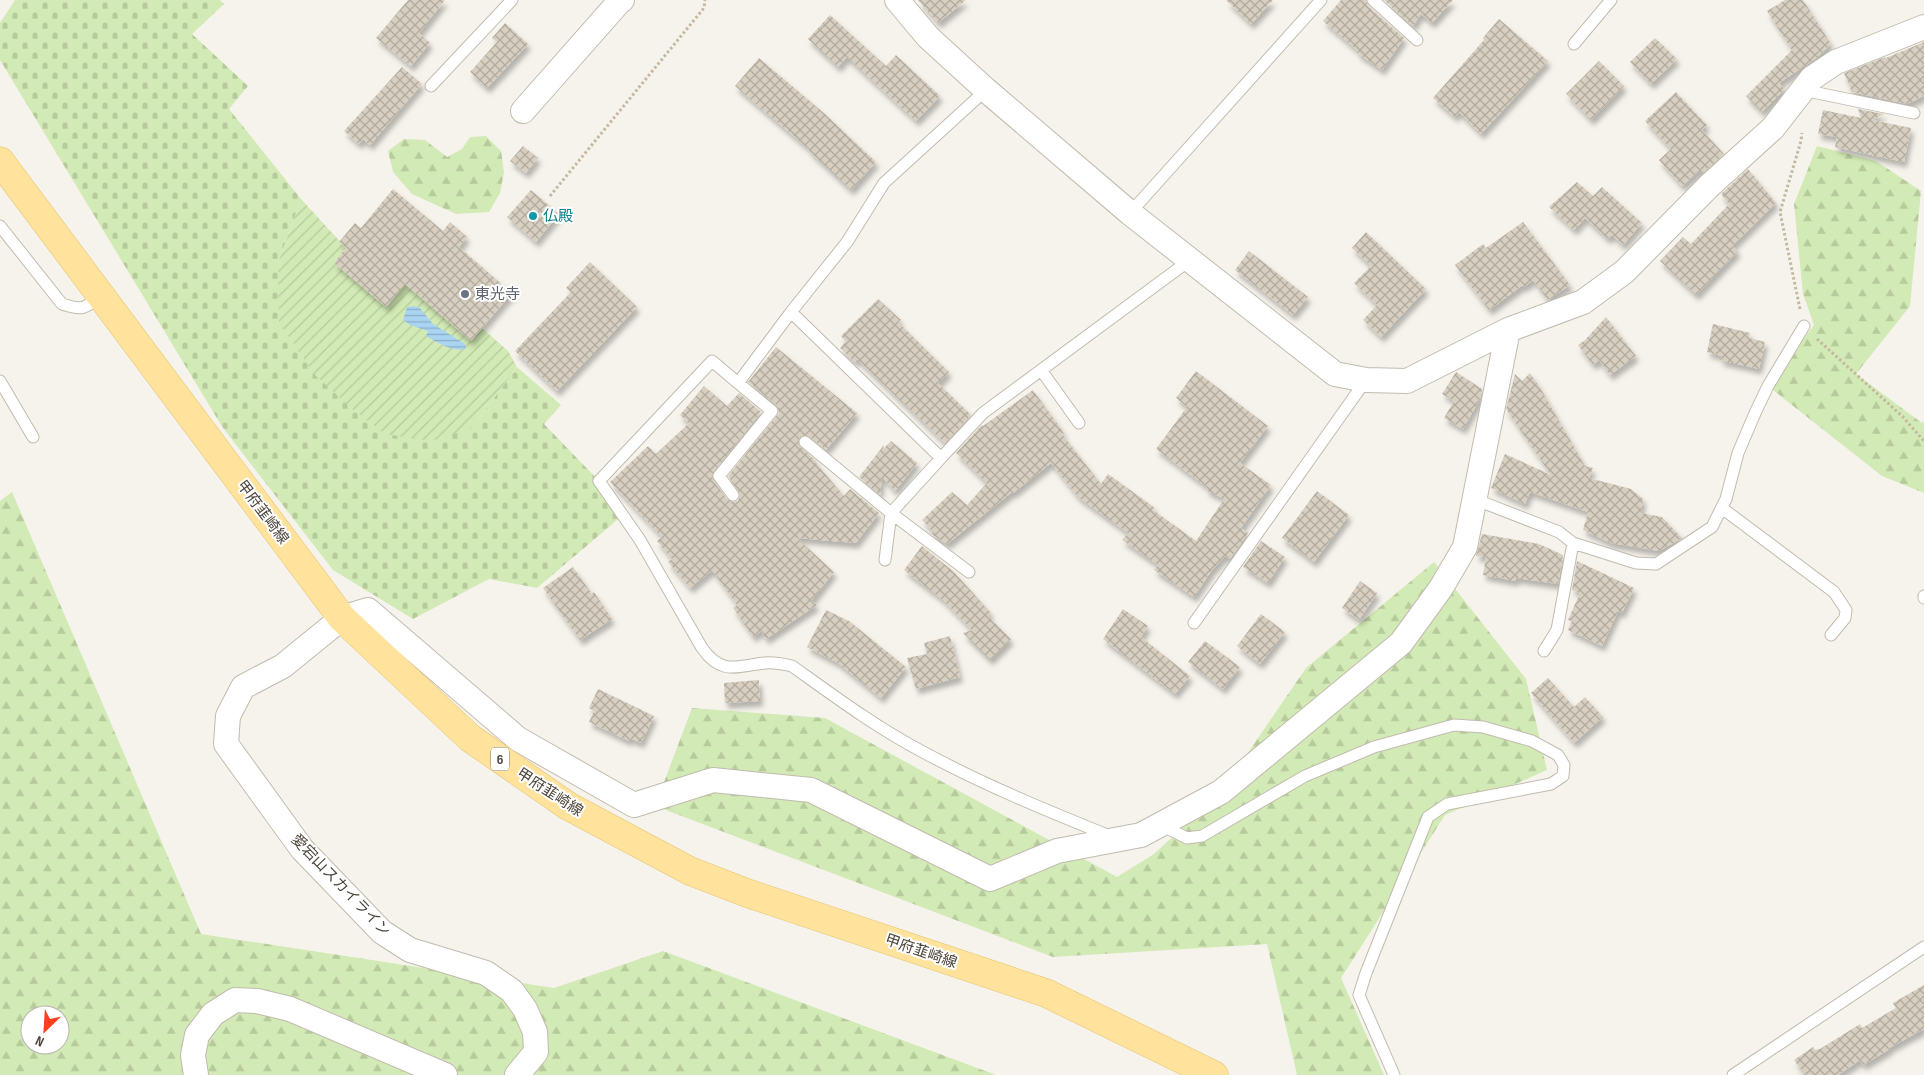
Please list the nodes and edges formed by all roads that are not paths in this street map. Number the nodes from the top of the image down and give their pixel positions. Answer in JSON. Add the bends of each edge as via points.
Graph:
{"nodes":[{"id":1,"x":512,"y":0,"type":"edge"},
{"id":2,"x":622,"y":0,"type":"edge"},
{"id":3,"x":898,"y":0,"type":"edge"},
{"id":4,"x":1322,"y":0,"type":"edge"},
{"id":5,"x":1373,"y":0,"type":"edge"},
{"id":6,"x":1611,"y":0,"type":"edge"},
{"id":7,"x":1924,"y":28,"type":"edge"},
{"id":8,"x":1417,"y":40,"type":"dead end"},
{"id":9,"x":1574,"y":44,"type":"dead end"},
{"id":10,"x":431,"y":86,"type":"dead end"},
{"id":11,"x":986,"y":90,"type":"junction"},
{"id":12,"x":1803,"y":90,"type":"junction"},
{"id":13,"x":523,"y":111,"type":"dead end"},
{"id":14,"x":1914,"y":113,"type":"dead end"},
{"id":15,"x":0,"y":161,"type":"edge"},
{"id":16,"x":1130,"y":213,"type":"junction"},
{"id":17,"x":0,"y":226,"type":"edge"},
{"id":18,"x":1190,"y":260,"type":"junction"},
{"id":19,"x":101,"y":295,"type":"junction"},
{"id":20,"x":791,"y":312,"type":"junction"},
{"id":21,"x":1804,"y":326,"type":"road end"},
{"id":22,"x":1508,"y":330,"type":"junction"},
{"id":23,"x":1041,"y":370,"type":"junction"},
{"id":24,"x":1366,"y":380,"type":"junction"},
{"id":25,"x":0,"y":381,"type":"edge"},
{"id":26,"x":738,"y":383,"type":"junction"},
{"id":27,"x":1079,"y":423,"type":"dead end"},
{"id":28,"x":34,"y":437,"type":"dead end"},
{"id":29,"x":805,"y":442,"type":"dead end"},
{"id":30,"x":941,"y":458,"type":"junction"},
{"id":31,"x":733,"y":495,"type":"dead end"},
{"id":32,"x":1474,"y":499,"type":"junction"},
{"id":33,"x":1722,"y":508,"type":"junction"},
{"id":34,"x":891,"y":513,"type":"junction"},
{"id":35,"x":1573,"y":543,"type":"junction"},
{"id":36,"x":885,"y":560,"type":"dead end"},
{"id":37,"x":969,"y":572,"type":"dead end"},
{"id":38,"x":342,"y":618,"type":"junction"},
{"id":39,"x":1194,"y":623,"type":"dead end"},
{"id":40,"x":1831,"y":634,"type":"dead end"},
{"id":41,"x":1544,"y":651,"type":"dead end"},
{"id":42,"x":1160,"y":824,"type":"junction"},
{"id":43,"x":1118,"y":839,"type":"junction"},
{"id":44,"x":1924,"y":947,"type":"edge"},
{"id":45,"x":196,"y":1075,"type":"edge"},
{"id":46,"x":445,"y":1075,"type":"edge"},
{"id":47,"x":517,"y":1075,"type":"edge"},
{"id":48,"x":1214,"y":1075,"type":"edge"},
{"id":49,"x":1394,"y":1075,"type":"edge"},
{"id":50,"x":1733,"y":1075,"type":"edge"}],
"edges":[{"from":1,"to":10,"type":"lane"},
{"from":2,"to":13,"type":"street"},
{"from":3,"to":11,"type":"street","via":[[928,37]]},
{"from":4,"to":16,"type":"lane"},
{"from":5,"to":8,"type":"lane"},
{"from":6,"to":9,"type":"lane"},
{"from":7,"to":12,"type":"street","via":[[1836,62],[1812,78]]},
{"from":11,"to":16,"type":"street"},
{"from":11,"to":20,"type":"lane","via":[[884,183],[847,242]]},
{"from":12,"to":14,"type":"lane"},
{"from":12,"to":22,"type":"street","via":[[1772,128],[1624,272],[1583,302]]},
{"from":15,"to":19,"type":"main road","name":"甲府韮崎線","number":"6"},
{"from":16,"to":18,"type":"street"},
{"from":17,"to":19,"type":"lane","via":[[62,304],[85,308]]},
{"from":18,"to":23,"type":"lane"},
{"from":18,"to":24,"type":"street","via":[[1335,374]]},
{"from":19,"to":38,"type":"main road","name":"甲府韮崎線","number":"6"},
{"from":20,"to":26,"type":"lane"},
{"from":20,"to":30,"type":"lane"},
{"from":21,"to":33,"type":"lane","via":[[1756,411],[1738,453]]},
{"from":22,"to":24,"type":"street","via":[[1407,381]]},
{"from":22,"to":32,"type":"street"},
{"from":23,"to":27,"type":"lane"},
{"from":23,"to":30,"type":"lane","via":[[983,413]]},
{"from":24,"to":39,"type":"lane"},
{"from":25,"to":28,"type":"lane"},
{"from":26,"to":31,"type":"lane","via":[[772,411],[718,476]]},
{"from":26,"to":43,"type":"lane","via":[[712,361],[600,481],[640,540],[706,654],[733,669],[766,663],[792,666],[922,752],[1010,795]]},
{"from":29,"to":34,"type":"lane"},
{"from":30,"to":34,"type":"lane"},
{"from":32,"to":35,"type":"lane","via":[[1559,532]]},
{"from":32,"to":42,"type":"street","via":[[1465,547],[1441,588],[1401,643],[1221,792]]},
{"from":33,"to":35,"type":"lane","via":[[1712,527],[1656,564],[1636,563]]},
{"from":33,"to":40,"type":"lane","via":[[1834,592],[1846,610],[1845,618]]},
{"from":34,"to":36,"type":"lane"},
{"from":34,"to":37,"type":"lane"},
{"from":35,"to":41,"type":"lane","via":[[1557,630]]},
{"from":38,"to":43,"type":"street","via":[[368,610],[518,739],[634,805],[713,780],[811,790],[990,879],[1057,851]]},
{"from":38,"to":47,"type":"street","name":"愛宕山スカイライン","via":[[283,666],[243,687],[228,716],[226,744],[302,849],[382,932],[410,950],[486,973],[512,991],[536,1032],[536,1052]]},
{"from":38,"to":48,"type":"main road","name":"甲府韮崎線","number":"6","via":[[470,738],[568,806],[690,871],[1046,993]]},
{"from":42,"to":43,"type":"street","via":[[1141,835]]},
{"from":42,"to":49,"type":"lane","via":[[1187,838],[1202,836],[1305,776],[1374,747],[1454,726],[1483,727],[1532,741],[1558,755],[1564,765],[1563,776],[1551,784],[1447,804],[1428,817],[1359,995]]},
{"from":44,"to":50,"type":"lane"},
{"from":45,"to":46,"type":"street","via":[[193,1055],[197,1034],[213,1014],[235,1000],[257,1001],[290,1009]]}]}
